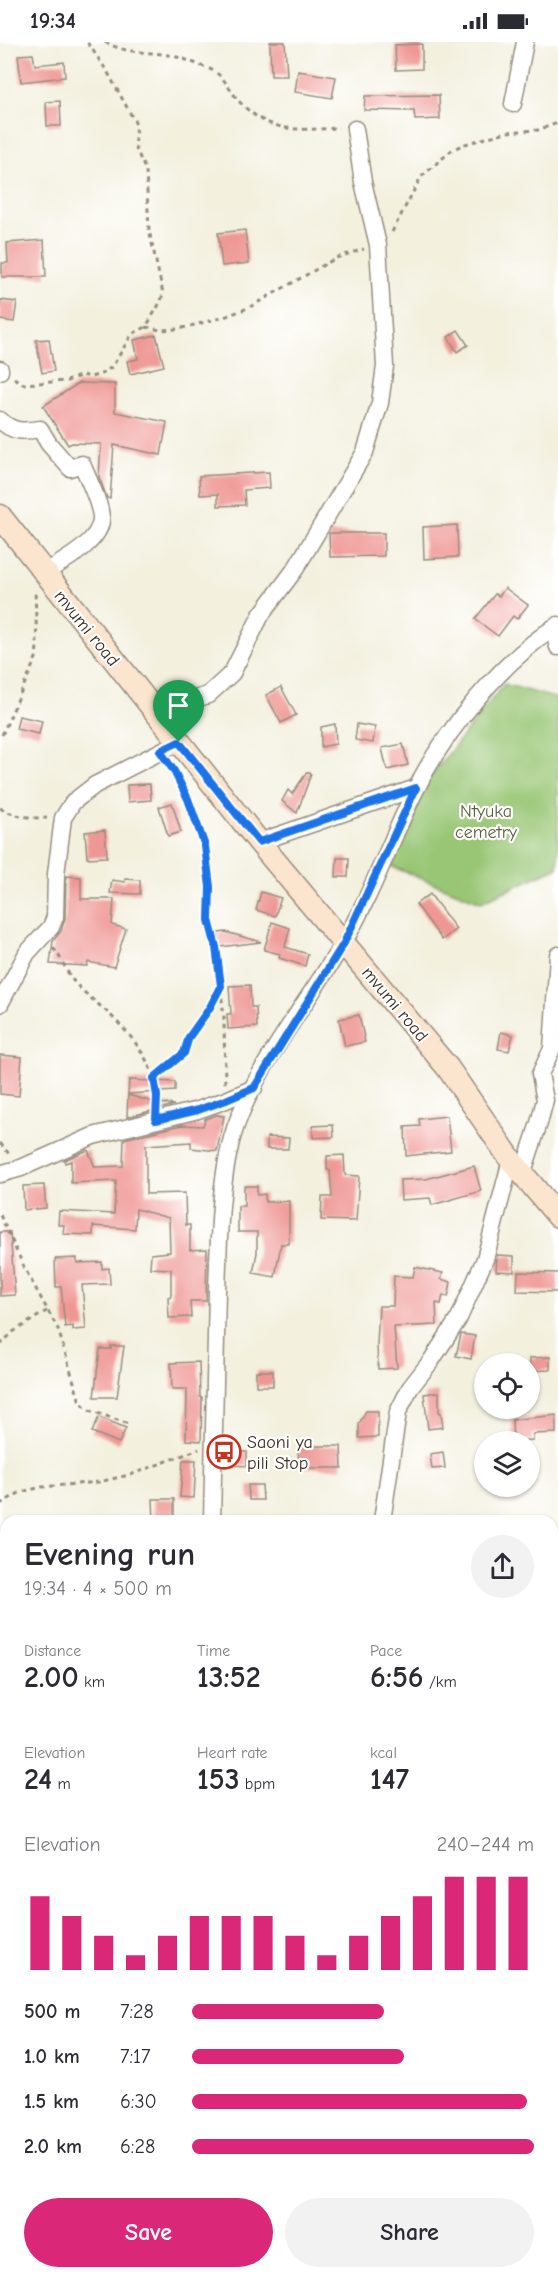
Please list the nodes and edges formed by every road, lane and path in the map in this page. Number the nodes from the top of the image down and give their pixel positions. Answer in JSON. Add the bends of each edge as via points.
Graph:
{"nodes":[{"id":1,"x":87,"y":42,"type":"edge"},
{"id":2,"x":105,"y":42,"type":"edge"},
{"id":3,"x":525,"y":42,"type":"edge"},
{"id":4,"x":513,"y":104,"type":"dead end"},
{"id":5,"x":558,"y":123,"type":"edge"},
{"id":6,"x":355,"y":129,"type":"joint"},
{"id":7,"x":378,"y":245,"type":"junction"},
{"id":8,"x":146,"y":327,"type":"junction"},
{"id":9,"x":0,"y":370,"type":"edge"},
{"id":10,"x":0,"y":420,"type":"edge"},
{"id":11,"x":0,"y":517,"type":"edge"},
{"id":12,"x":39,"y":566,"type":"junction"},
{"id":13,"x":556,"y":627,"type":"edge"},
{"id":14,"x":558,"y":647,"type":"edge"},
{"id":15,"x":153,"y":709,"type":"junction"},
{"id":16,"x":2,"y":735,"type":"dead end"},
{"id":17,"x":170,"y":746,"type":"junction"},
{"id":18,"x":416,"y":788,"type":"junction"},
{"id":19,"x":0,"y":808,"type":"edge"},
{"id":20,"x":63,"y":819,"type":"junction"},
{"id":21,"x":259,"y":842,"type":"junction"},
{"id":22,"x":40,"y":937,"type":"junction"},
{"id":23,"x":344,"y":943,"type":"junction"},
{"id":24,"x":558,"y":955,"type":"edge"},
{"id":25,"x":221,"y":986,"type":"junction"},
{"id":26,"x":0,"y":1004,"type":"edge"},
{"id":27,"x":556,"y":1008,"type":"edge"},
{"id":28,"x":154,"y":1078,"type":"junction"},
{"id":29,"x":254,"y":1088,"type":"junction"},
{"id":30,"x":226,"y":1100,"type":"junction"},
{"id":31,"x":156,"y":1120,"type":"junction"},
{"id":32,"x":517,"y":1166,"type":"junction"},
{"id":33,"x":0,"y":1174,"type":"edge"},
{"id":34,"x":0,"y":1215,"type":"edge"},
{"id":35,"x":558,"y":1216,"type":"edge"},
{"id":36,"x":48,"y":1310,"type":"junction"},
{"id":37,"x":0,"y":1345,"type":"edge"},
{"id":38,"x":129,"y":1424,"type":"dead end"},
{"id":39,"x":214,"y":1443,"type":"junction"},
{"id":40,"x":0,"y":1504,"type":"edge"},
{"id":41,"x":212,"y":1515,"type":"edge"},
{"id":42,"x":383,"y":1515,"type":"edge"}],
"edges":[{"from":1,"to":8,"type":"path","via":[[135,122],[136,148],[146,171],[149,230],[164,293]]},
{"from":2,"to":6,"type":"path","via":[[124,51],[168,55],[217,72],[252,114],[266,123],[285,129]]},
{"from":3,"to":4,"type":"street"},
{"from":5,"to":7,"type":"path","via":[[538,130],[506,132],[452,150],[421,177],[399,222]]},
{"from":6,"to":7,"type":"street"},
{"from":7,"to":8,"type":"path","via":[[336,258],[248,308],[224,317],[179,329]]},
{"from":7,"to":15,"type":"street","via":[[385,366],[380,403],[365,452],[296,568],[261,615],[232,673],[208,695]]},
{"from":8,"to":9,"type":"path","via":[[132,334],[112,367],[91,377],[23,384]]},
{"from":10,"to":12,"type":"street","via":[[23,432],[40,429],[70,468],[82,464],[101,516],[100,528],[82,548]]},
{"from":11,"to":12,"type":"street","name":"mvumi road"},
{"from":12,"to":15,"type":"street","name":"mvumi road"},
{"from":12,"to":16,"type":"path","via":[[36,658]]},
{"from":13,"to":14,"type":"street"},
{"from":13,"to":18,"type":"street","via":[[479,697]]},
{"from":15,"to":17,"type":"street","name":"mvumi road"},
{"from":17,"to":20,"type":"street","via":[[95,784],[73,802]]},
{"from":17,"to":21,"type":"street","name":"mvumi road"},
{"from":17,"to":25,"type":"path","via":[[174,771],[205,846],[209,920]]},
{"from":18,"to":21,"type":"street"},
{"from":18,"to":23,"type":"street"},
{"from":19,"to":20,"type":"path","via":[[24,818]]},
{"from":20,"to":22,"type":"street","via":[[55,917]]},
{"from":21,"to":23,"type":"street","name":"mvumi road"},
{"from":22,"to":26,"type":"street"},
{"from":22,"to":28,"type":"path","via":[[55,950],[76,985],[132,1039]]},
{"from":23,"to":29,"type":"street"},
{"from":23,"to":32,"type":"street","name":"mvumi road","via":[[447,1068]]},
{"from":24,"to":27,"type":"street"},
{"from":25,"to":28,"type":"path","via":[[189,1037],[184,1053]]},
{"from":25,"to":30,"type":"path"},
{"from":27,"to":32,"type":"street","via":[[552,1049],[540,1074],[545,1100],[539,1124]]},
{"from":28,"to":31,"type":"path"},
{"from":29,"to":30,"type":"street"},
{"from":29,"to":39,"type":"street","via":[[230,1143],[222,1196]]},
{"from":30,"to":31,"type":"street"},
{"from":31,"to":33,"type":"street","via":[[93,1136]]},
{"from":32,"to":35,"type":"street","name":"mvumi road"},
{"from":32,"to":42,"type":"street","via":[[485,1259],[459,1318],[398,1412]]},
{"from":34,"to":36,"type":"path"},
{"from":36,"to":37,"type":"path"},
{"from":36,"to":38,"type":"path","via":[[66,1351],[80,1402],[89,1410]]},
{"from":39,"to":40,"type":"path","via":[[133,1474],[99,1482],[42,1487],[21,1492]]},
{"from":39,"to":41,"type":"street"}]}
